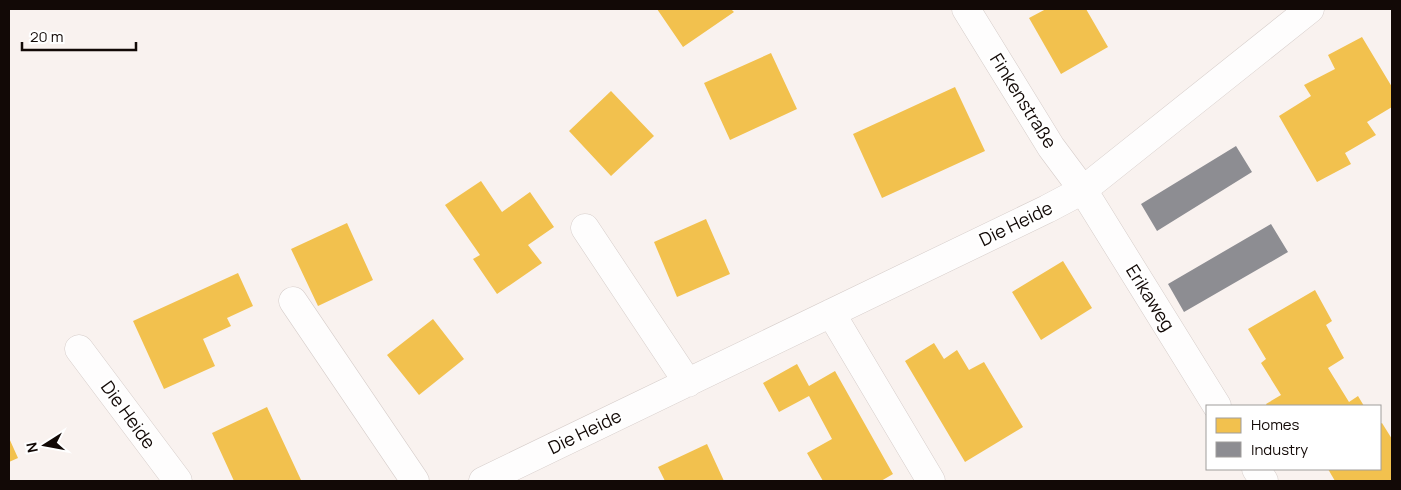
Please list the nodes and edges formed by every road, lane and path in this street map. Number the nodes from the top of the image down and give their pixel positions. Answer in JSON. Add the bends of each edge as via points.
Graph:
{"nodes":[{"id":1,"x":966,"y":9,"type":"edge"},
{"id":2,"x":1310,"y":9,"type":"edge"},
{"id":3,"x":1084,"y":190,"type":"junction"},
{"id":4,"x":585,"y":228,"type":"dead end"},
{"id":5,"x":293,"y":301,"type":"dead end"},
{"id":6,"x":831,"y":314,"type":"junction"},
{"id":7,"x":79,"y":348,"type":"dead end"},
{"id":8,"x":688,"y":383,"type":"junction"},
{"id":9,"x":1216,"y":405,"type":"edge"},
{"id":10,"x":1257,"y":470,"type":"edge"},
{"id":11,"x":178,"y":481,"type":"edge"},
{"id":12,"x":415,"y":481,"type":"edge"},
{"id":13,"x":483,"y":481,"type":"edge"},
{"id":14,"x":931,"y":481,"type":"edge"},
{"id":15,"x":1264,"y":481,"type":"edge"}],
"edges":[{"from":1,"to":3,"type":"street","name":"Finkenstraße","via":[[1050,147]]},
{"from":2,"to":3,"type":"street","name":"Die Heide"},
{"from":3,"to":6,"type":"street","name":"Die Heide"},
{"from":3,"to":9,"type":"street","name":"Erikaweg"},
{"from":4,"to":8,"type":"street"},
{"from":5,"to":12,"type":"street"},
{"from":6,"to":8,"type":"street","name":"Die Heide"},
{"from":6,"to":14,"type":"street"},
{"from":7,"to":11,"type":"street","name":"Die Heide"},
{"from":8,"to":13,"type":"street","name":"Die Heide"},
{"from":10,"to":15,"type":"street"}]}
